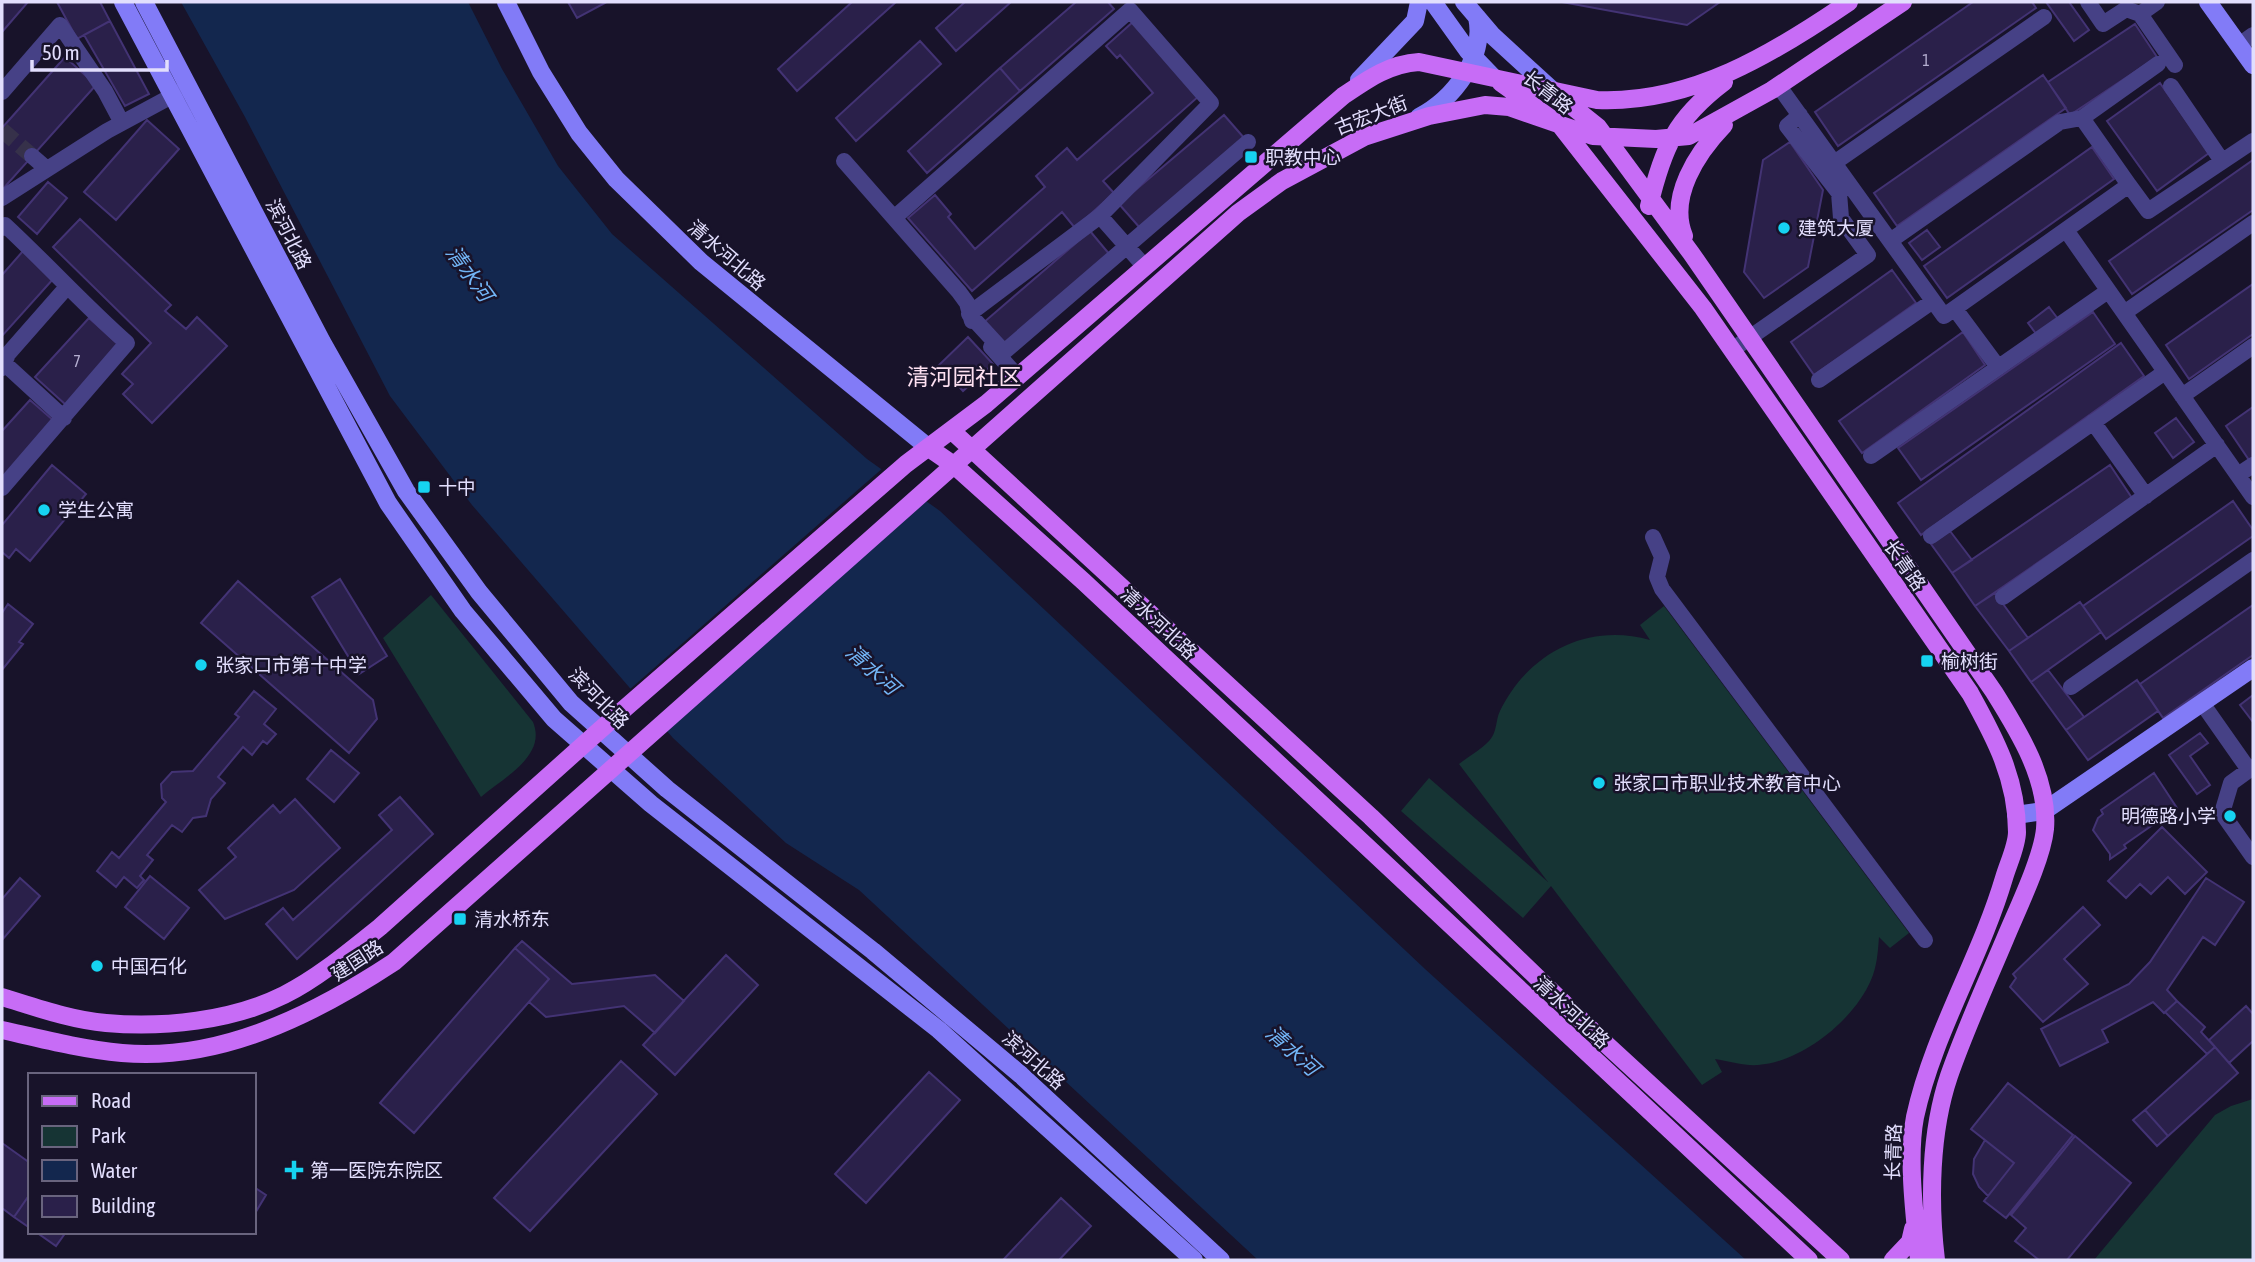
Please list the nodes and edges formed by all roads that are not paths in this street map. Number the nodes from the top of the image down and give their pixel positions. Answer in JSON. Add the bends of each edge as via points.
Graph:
{"nodes":[{"id":1,"x":123,"y":2,"type":"edge"},
{"id":2,"x":144,"y":2,"type":"edge"},
{"id":3,"x":506,"y":2,"type":"edge"},
{"id":4,"x":1419,"y":2,"type":"edge"},
{"id":5,"x":1433,"y":2,"type":"edge"},
{"id":6,"x":1464,"y":2,"type":"edge"},
{"id":7,"x":1849,"y":2,"type":"edge"},
{"id":8,"x":1903,"y":2,"type":"edge"},
{"id":9,"x":2088,"y":2,"type":"edge"},
{"id":10,"x":2157,"y":2,"type":"edge"},
{"id":11,"x":2208,"y":2,"type":"edge"},
{"id":12,"x":2140,"y":14,"type":"junction"},
{"id":13,"x":2044,"y":17,"type":"dead end"},
{"id":14,"x":1477,"y":18,"type":"junction"},
{"id":15,"x":2246,"y":40,"type":"edge"},
{"id":16,"x":1469,"y":63,"type":"junction"},
{"id":17,"x":2158,"y":64,"type":"dead end"},
{"id":18,"x":2175,"y":65,"type":"dead end"},
{"id":19,"x":2253,"y":65,"type":"edge"},
{"id":20,"x":1741,"y":69,"type":"junction"},
{"id":21,"x":1493,"y":76,"type":"junction"},
{"id":22,"x":1779,"y":85,"type":"junction"},
{"id":23,"x":2171,"y":86,"type":"dead end"},
{"id":24,"x":189,"y":87,"type":"junction"},
{"id":25,"x":1552,"y":90,"type":"junction"},
{"id":26,"x":2,"y":92,"type":"edge"},
{"id":27,"x":173,"y":96,"type":"junction"},
{"id":28,"x":1343,"y":96,"type":"junction"},
{"id":29,"x":1739,"y":109,"type":"junction"},
{"id":30,"x":1800,"y":115,"type":"junction"},
{"id":31,"x":2082,"y":118,"type":"junction"},
{"id":32,"x":122,"y":123,"type":"junction"},
{"id":33,"x":1406,"y":123,"type":"junction"},
{"id":34,"x":1560,"y":125,"type":"junction"},
{"id":35,"x":1606,"y":137,"type":"junction"},
{"id":36,"x":1671,"y":138,"type":"junction"},
{"id":37,"x":2253,"y":141,"type":"edge"},
{"id":38,"x":1248,"y":142,"type":"dead end"},
{"id":39,"x":32,"y":156,"type":"tunnel mouth"},
{"id":40,"x":844,"y":161,"type":"dead end"},
{"id":41,"x":2222,"y":161,"type":"junction"},
{"id":42,"x":1834,"y":163,"type":"junction"},
{"id":43,"x":47,"y":169,"type":"junction"},
{"id":44,"x":2129,"y":185,"type":"junction"},
{"id":45,"x":2,"y":198,"type":"edge"},
{"id":46,"x":1651,"y":200,"type":"junction"},
{"id":47,"x":1100,"y":216,"type":"junction"},
{"id":48,"x":894,"y":218,"type":"junction"},
{"id":49,"x":2253,"y":223,"type":"edge"},
{"id":50,"x":2,"y":228,"type":"edge"},
{"id":51,"x":2066,"y":230,"type":"junction"},
{"id":52,"x":1890,"y":241,"type":"junction"},
{"id":53,"x":1127,"y":247,"type":"junction"},
{"id":54,"x":1691,"y":253,"type":"junction"},
{"id":55,"x":1662,"y":255,"type":"junction"},
{"id":56,"x":1145,"y":267,"type":"junction"},
{"id":57,"x":66,"y":288,"type":"junction"},
{"id":58,"x":2108,"y":291,"type":"junction"},
{"id":59,"x":1933,"y":300,"type":"junction"},
{"id":60,"x":1955,"y":309,"type":"junction"},
{"id":61,"x":2124,"y":313,"type":"junction"},
{"id":62,"x":969,"y":314,"type":"junction"},
{"id":63,"x":1750,"y":337,"type":"junction"},
{"id":64,"x":2253,"y":346,"type":"edge"},
{"id":65,"x":1732,"y":349,"type":"junction"},
{"id":66,"x":3,"y":366,"type":"edge"},
{"id":67,"x":1998,"y":367,"type":"junction"},
{"id":68,"x":2165,"y":372,"type":"junction"},
{"id":69,"x":1018,"y":377,"type":"junction"},
{"id":70,"x":1819,"y":380,"type":"dead end"},
{"id":71,"x":2182,"y":396,"type":"junction"},
{"id":72,"x":64,"y":418,"type":"junction"},
{"id":73,"x":2093,"y":422,"type":"junction"},
{"id":74,"x":953,"y":431,"type":"junction"},
{"id":75,"x":2217,"y":445,"type":"junction"},
{"id":76,"x":929,"y":448,"type":"junction"},
{"id":77,"x":973,"y":450,"type":"junction"},
{"id":78,"x":1871,"y":456,"type":"dead end"},
{"id":79,"x":2253,"y":465,"type":"edge"},
{"id":80,"x":955,"y":466,"type":"junction"},
{"id":81,"x":2238,"y":475,"type":"junction"},
{"id":82,"x":2,"y":488,"type":"edge"},
{"id":83,"x":2146,"y":496,"type":"junction"},
{"id":84,"x":2253,"y":497,"type":"edge"},
{"id":85,"x":1931,"y":536,"type":"dead end"},
{"id":86,"x":1653,"y":537,"type":"dead end"},
{"id":87,"x":2253,"y":560,"type":"edge"},
{"id":88,"x":2003,"y":597,"type":"dead end"},
{"id":89,"x":2253,"y":668,"type":"edge"},
{"id":90,"x":2071,"y":687,"type":"dead end"},
{"id":91,"x":636,"y":699,"type":"joint"},
{"id":92,"x":2202,"y":703,"type":"junction"},
{"id":93,"x":659,"y":725,"type":"joint"},
{"id":94,"x":600,"y":730,"type":"junction"},
{"id":95,"x":583,"y":746,"type":"junction"},
{"id":96,"x":625,"y":754,"type":"junction"},
{"id":97,"x":2251,"y":768,"type":"edge"},
{"id":98,"x":608,"y":769,"type":"junction"},
{"id":99,"x":2045,"y":811,"type":"junction"},
{"id":100,"x":2016,"y":814,"type":"junction"},
{"id":101,"x":2253,"y":856,"type":"edge"},
{"id":102,"x":1925,"y":940,"type":"dead end"},
{"id":103,"x":2,"y":997,"type":"edge"},
{"id":104,"x":2,"y":1030,"type":"edge"},
{"id":105,"x":1915,"y":1222,"type":"junction"},
{"id":106,"x":1194,"y":1260,"type":"edge"},
{"id":107,"x":1221,"y":1260,"type":"edge"},
{"id":108,"x":1809,"y":1260,"type":"edge"},
{"id":109,"x":1841,"y":1260,"type":"edge"},
{"id":110,"x":1893,"y":1260,"type":"edge"},
{"id":111,"x":1919,"y":1260,"type":"edge"},
{"id":112,"x":1936,"y":1260,"type":"edge"}],
"edges":[{"from":1,"to":27,"type":"main road","name":"滨河北路"},
{"from":2,"to":24,"type":"main road","name":"滨河北路"},
{"from":3,"to":76,"type":"main road","name":"清水河北路","via":[[541,72],[579,133],[616,179],[701,262]]},
{"from":4,"to":28,"type":"main road","via":[[1415,21]]},
{"from":5,"to":16,"type":"main road"},
{"from":6,"to":14,"type":"main road","name":"长青路"},
{"from":7,"to":20,"type":"main road","name":"古宏大街"},
{"from":8,"to":22,"type":"main road","name":"古宏大街"},
{"from":9,"to":12,"type":"street","via":[[2103,24],[2126,9]]},
{"from":10,"to":12,"type":"street"},
{"from":11,"to":15,"type":"main road"},
{"from":12,"to":18,"type":"street"},
{"from":13,"to":42,"type":"street"},
{"from":14,"to":16,"type":"main road","via":[[1480,33]]},
{"from":14,"to":25,"type":"main road","name":"长青路"},
{"from":15,"to":19,"type":"main road"},
{"from":16,"to":21,"type":"main road","name":"古宏大街"},
{"from":16,"to":28,"type":"main road","name":"古宏大街","via":[[1399,63]]},
{"from":16,"to":33,"type":"main road","via":[[1445,100]]},
{"from":17,"to":31,"type":"street"},
{"from":20,"to":25,"type":"main road","name":"古宏大街","via":[[1701,85],[1623,101]]},
{"from":20,"to":36,"type":"main road","via":[[1695,103]]},
{"from":21,"to":25,"type":"main road","name":"古宏大街"},
{"from":21,"to":34,"type":"main road","name":"长青路"},
{"from":22,"to":29,"type":"main road","name":"古宏大街"},
{"from":22,"to":30,"type":"street"},
{"from":23,"to":41,"type":"street"},
{"from":24,"to":27,"type":"street"},
{"from":24,"to":94,"type":"main road","name":"滨河北路","via":[[406,491],[479,592],[571,703]]},
{"from":25,"to":35,"type":"main road","name":"长青路"},
{"from":26,"to":32,"type":"street","via":[[60,25]]},
{"from":27,"to":32,"type":"street"},
{"from":27,"to":95,"type":"main road","name":"滨河北路","via":[[388,503],[463,611],[554,719]]},
{"from":28,"to":56,"type":"main road","name":"古宏大街"},
{"from":29,"to":36,"type":"main road","name":"古宏大街","via":[[1689,136]]},
{"from":29,"to":54,"type":"main road","via":[[1705,145],[1678,207],[1679,225]]},
{"from":30,"to":42,"type":"street"},
{"from":30,"to":63,"type":"street","via":[[1787,126],[1839,193],[1841,218],[1868,255]]},
{"from":31,"to":44,"type":"street"},
{"from":31,"to":52,"type":"street","via":[[2060,122]]},
{"from":32,"to":43,"type":"street"},
{"from":33,"to":34,"type":"main road","name":"古宏大街","via":[[1485,106],[1508,107]]},
{"from":33,"to":77,"type":"main road","name":"古宏大街","via":[[1324,156],[1245,207]]},
{"from":34,"to":35,"type":"main road","name":"古宏大街"},
{"from":34,"to":55,"type":"main road","name":"长青路"},
{"from":35,"to":36,"type":"main road","name":"古宏大街"},
{"from":35,"to":46,"type":"main road","name":"长青路"},
{"from":36,"to":46,"type":"main road"},
{"from":37,"to":41,"type":"street"},
{"from":38,"to":53,"type":"street"},
{"from":39,"to":43,"type":"street"},
{"from":40,"to":48,"type":"street"},
{"from":41,"to":44,"type":"street","via":[[2148,211]]},
{"from":42,"to":52,"type":"street"},
{"from":43,"to":45,"type":"street"},
{"from":44,"to":51,"type":"street"},
{"from":46,"to":54,"type":"main road","name":"长青路"},
{"from":46,"to":55,"type":"main road","via":[[1651,232]]},
{"from":47,"to":48,"type":"street","via":[[1211,103],[1129,10]]},
{"from":47,"to":53,"type":"street"},
{"from":47,"to":62,"type":"street"},
{"from":48,"to":62,"type":"street","via":[[959,292]]},
{"from":49,"to":61,"type":"street"},
{"from":50,"to":57,"type":"street","via":[[5,225],[58,274]]},
{"from":51,"to":58,"type":"street"},
{"from":51,"to":60,"type":"street"},
{"from":52,"to":59,"type":"street"},
{"from":53,"to":56,"type":"street"},
{"from":53,"to":62,"type":"street","via":[[1004,352]]},
{"from":54,"to":63,"type":"main road","name":"长青路"},
{"from":55,"to":65,"type":"main road","name":"长青路"},
{"from":56,"to":69,"type":"main road","name":"古宏大街"},
{"from":57,"to":66,"type":"street"},
{"from":57,"to":72,"type":"street","via":[[127,343]]},
{"from":58,"to":61,"type":"street"},
{"from":58,"to":67,"type":"street"},
{"from":59,"to":60,"type":"street","via":[[1944,316]]},
{"from":59,"to":70,"type":"street"},
{"from":60,"to":67,"type":"street"},
{"from":61,"to":68,"type":"street"},
{"from":62,"to":69,"type":"street","via":[[975,329]]},
{"from":63,"to":65,"type":"street"},
{"from":63,"to":99,"type":"main road","name":"长青路","via":[[2021,735]]},
{"from":64,"to":71,"type":"street"},
{"from":65,"to":100,"type":"main road","name":"长青路","via":[[1970,693],[2001,747]]},
{"from":66,"to":72,"type":"street"},
{"from":67,"to":78,"type":"street"},
{"from":68,"to":71,"type":"street"},
{"from":68,"to":73,"type":"street"},
{"from":69,"to":74,"type":"main road","name":"古宏大街"},
{"from":71,"to":75,"type":"street"},
{"from":72,"to":82,"type":"street"},
{"from":73,"to":83,"type":"street"},
{"from":73,"to":85,"type":"street"},
{"from":74,"to":76,"type":"main road","name":"古宏大街"},
{"from":74,"to":77,"type":"main road","name":"清水河北路"},
{"from":75,"to":81,"type":"street"},
{"from":75,"to":83,"type":"street"},
{"from":76,"to":80,"type":"main road","name":"清水河北路"},
{"from":76,"to":91,"type":"main road","name":"古宏大街"},
{"from":77,"to":80,"type":"main road","name":"古宏大街"},
{"from":77,"to":109,"type":"main road","name":"清水河北路"},
{"from":79,"to":81,"type":"street"},
{"from":80,"to":93,"type":"main road","name":"古宏大街"},
{"from":80,"to":108,"type":"main road","name":"清水河北路"},
{"from":81,"to":84,"type":"street"},
{"from":83,"to":88,"type":"street"},
{"from":86,"to":102,"type":"street","via":[[1661,557],[1657,577],[1662,589]]},
{"from":87,"to":90,"type":"street"},
{"from":89,"to":92,"type":"main road"},
{"from":91,"to":94,"type":"main road","name":"建国路"},
{"from":92,"to":97,"type":"street"},
{"from":92,"to":99,"type":"main road"},
{"from":93,"to":96,"type":"main road","name":"建国路"},
{"from":94,"to":95,"type":"main road","name":"建国路"},
{"from":94,"to":96,"type":"main road","name":"滨河北路"},
{"from":95,"to":98,"type":"main road","name":"滨河北路"},
{"from":95,"to":103,"type":"main road","name":"建国路","via":[[380,927],[284,995],[236,1012],[176,1023],[104,1023]]},
{"from":96,"to":98,"type":"main road","name":"建国路"},
{"from":96,"to":107,"type":"main road","name":"滨河北路","via":[[951,1015]]},
{"from":97,"to":101,"type":"street","via":[[2231,783],[2222,813]]},
{"from":98,"to":104,"type":"main road","name":"建国路","via":[[394,962],[305,1015],[237,1040],[149,1052],[61,1045]]},
{"from":98,"to":106,"type":"main road","name":"滨河北路","via":[[939,1030]]},
{"from":99,"to":100,"type":"main road"},
{"from":99,"to":112,"type":"main road","name":"长青路","via":[[2045,831],[2027,885],[1949,1077],[1936,1131]]},
{"from":100,"to":105,"type":"main road","name":"长青路","via":[[2017,835],[1998,898],[1933,1058],[1915,1119]]},
{"from":105,"to":110,"type":"main road","via":[[1910,1242]]},
{"from":105,"to":111,"type":"main road","name":"长青路"}]}
